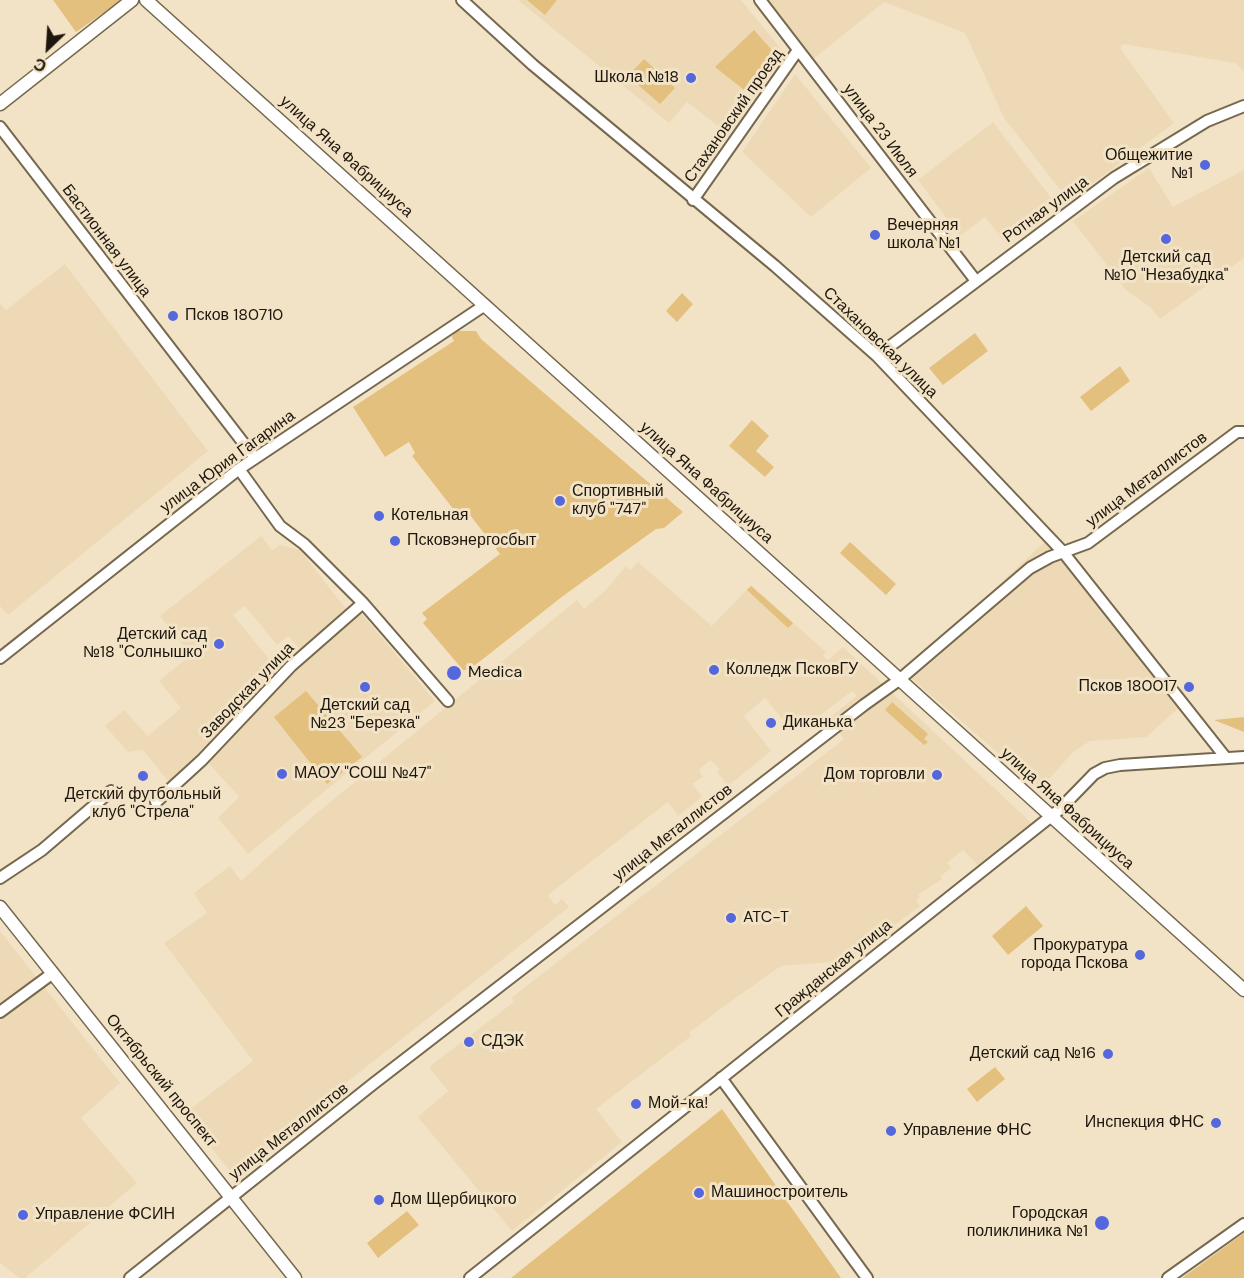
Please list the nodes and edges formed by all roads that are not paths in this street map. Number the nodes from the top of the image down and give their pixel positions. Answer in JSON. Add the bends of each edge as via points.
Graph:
{"nodes":[{"id":1,"x":132,"y":0,"type":"edge"},
{"id":2,"x":146,"y":0,"type":"edge"},
{"id":3,"x":462,"y":0,"type":"edge"},
{"id":4,"x":760,"y":0,"type":"edge"},
{"id":5,"x":798,"y":50,"type":"junction"},
{"id":6,"x":0,"y":104,"type":"edge"},
{"id":7,"x":1244,"y":106,"type":"edge"},
{"id":8,"x":0,"y":127,"type":"edge"},
{"id":9,"x":693,"y":200,"type":"junction"},
{"id":10,"x":976,"y":280,"type":"junction"},
{"id":11,"x":485,"y":305,"type":"junction"},
{"id":12,"x":877,"y":356,"type":"junction"},
{"id":13,"x":1244,"y":432,"type":"edge"},
{"id":14,"x":255,"y":458,"type":"junction"},
{"id":15,"x":239,"y":469,"type":"junction"},
{"id":16,"x":1063,"y":552,"type":"junction"},
{"id":17,"x":363,"y":603,"type":"junction"},
{"id":18,"x":0,"y":658,"type":"edge"},
{"id":19,"x":899,"y":680,"type":"junction"},
{"id":20,"x":448,"y":701,"type":"dead end"},
{"id":21,"x":1244,"y":757,"type":"edge"},
{"id":22,"x":1226,"y":758,"type":"junction"},
{"id":23,"x":111,"y":791,"type":"dead end"},
{"id":24,"x":156,"y":802,"type":"dead end"},
{"id":25,"x":1050,"y":816,"type":"junction"},
{"id":26,"x":0,"y":878,"type":"edge"},
{"id":27,"x":0,"y":907,"type":"edge"},
{"id":28,"x":53,"y":973,"type":"junction"},
{"id":29,"x":1244,"y":990,"type":"edge"},
{"id":30,"x":0,"y":1012,"type":"edge"},
{"id":31,"x":721,"y":1078,"type":"junction"},
{"id":32,"x":231,"y":1196,"type":"junction"},
{"id":33,"x":1244,"y":1224,"type":"edge"},
{"id":34,"x":130,"y":1278,"type":"edge"},
{"id":35,"x":295,"y":1278,"type":"edge"},
{"id":36,"x":470,"y":1278,"type":"edge"},
{"id":37,"x":867,"y":1278,"type":"edge"},
{"id":38,"x":1168,"y":1278,"type":"edge"}],
"edges":[{"from":1,"to":6,"type":"main road"},
{"from":2,"to":11,"type":"main road","name":"улица Яна Фабрициуса"},
{"from":3,"to":9,"type":"street","name":"Стахановская улица"},
{"from":4,"to":5,"type":"street","name":"улица 23 Июля"},
{"from":5,"to":9,"type":"street","name":"Стахановский проезд"},
{"from":5,"to":10,"type":"street","name":"улица 23 Июля"},
{"from":7,"to":10,"type":"street","name":"Ротная улица","via":[[1207,121],[1114,178]]},
{"from":8,"to":14,"type":"street","name":"Бастионная улица"},
{"from":9,"to":12,"type":"street","name":"Стахановская улица"},
{"from":10,"to":12,"type":"street","name":"Ротная улица"},
{"from":11,"to":14,"type":"street","name":"улица Юрия Гагарина"},
{"from":11,"to":19,"type":"main road","name":"улица Яна Фабрициуса"},
{"from":12,"to":16,"type":"street","name":"Стахановская улица"},
{"from":13,"to":16,"type":"street","name":"улица Металлистов","via":[[1237,432],[1088,543]]},
{"from":14,"to":15,"type":"street","name":"улица Юрия Гагарина"},
{"from":15,"to":17,"type":"street","via":[[280,526],[304,544]]},
{"from":15,"to":18,"type":"street","name":"улица Юрия Гагарина"},
{"from":16,"to":19,"type":"street","name":"улица Металлистов","via":[[1030,568]]},
{"from":16,"to":22,"type":"street","name":"Стахановская улица"},
{"from":17,"to":20,"type":"street"},
{"from":17,"to":24,"type":"street","name":"Заводская улица","via":[[291,666]]},
{"from":19,"to":25,"type":"main road","name":"улица Яна Фабрициуса"},
{"from":19,"to":32,"type":"street","name":"улица Металлистов"},
{"from":21,"to":22,"type":"street","name":"Гражданская улица"},
{"from":22,"to":25,"type":"street","name":"Гражданская улица","via":[[1105,768]]},
{"from":23,"to":26,"type":"street","via":[[42,850]]},
{"from":25,"to":29,"type":"main road","name":"улица Яна Фабрициуса"},
{"from":25,"to":31,"type":"street","name":"Гражданская улица"},
{"from":27,"to":28,"type":"main road","name":"Октябрьский проспект"},
{"from":28,"to":30,"type":"street"},
{"from":28,"to":32,"type":"main road","name":"Октябрьский проспект"},
{"from":31,"to":36,"type":"street","name":"Гражданская улица"},
{"from":31,"to":37,"type":"street"},
{"from":32,"to":34,"type":"street","name":"улица Металлистов"},
{"from":32,"to":35,"type":"main road","name":"Октябрьский проспект"},
{"from":33,"to":38,"type":"street"}]}
